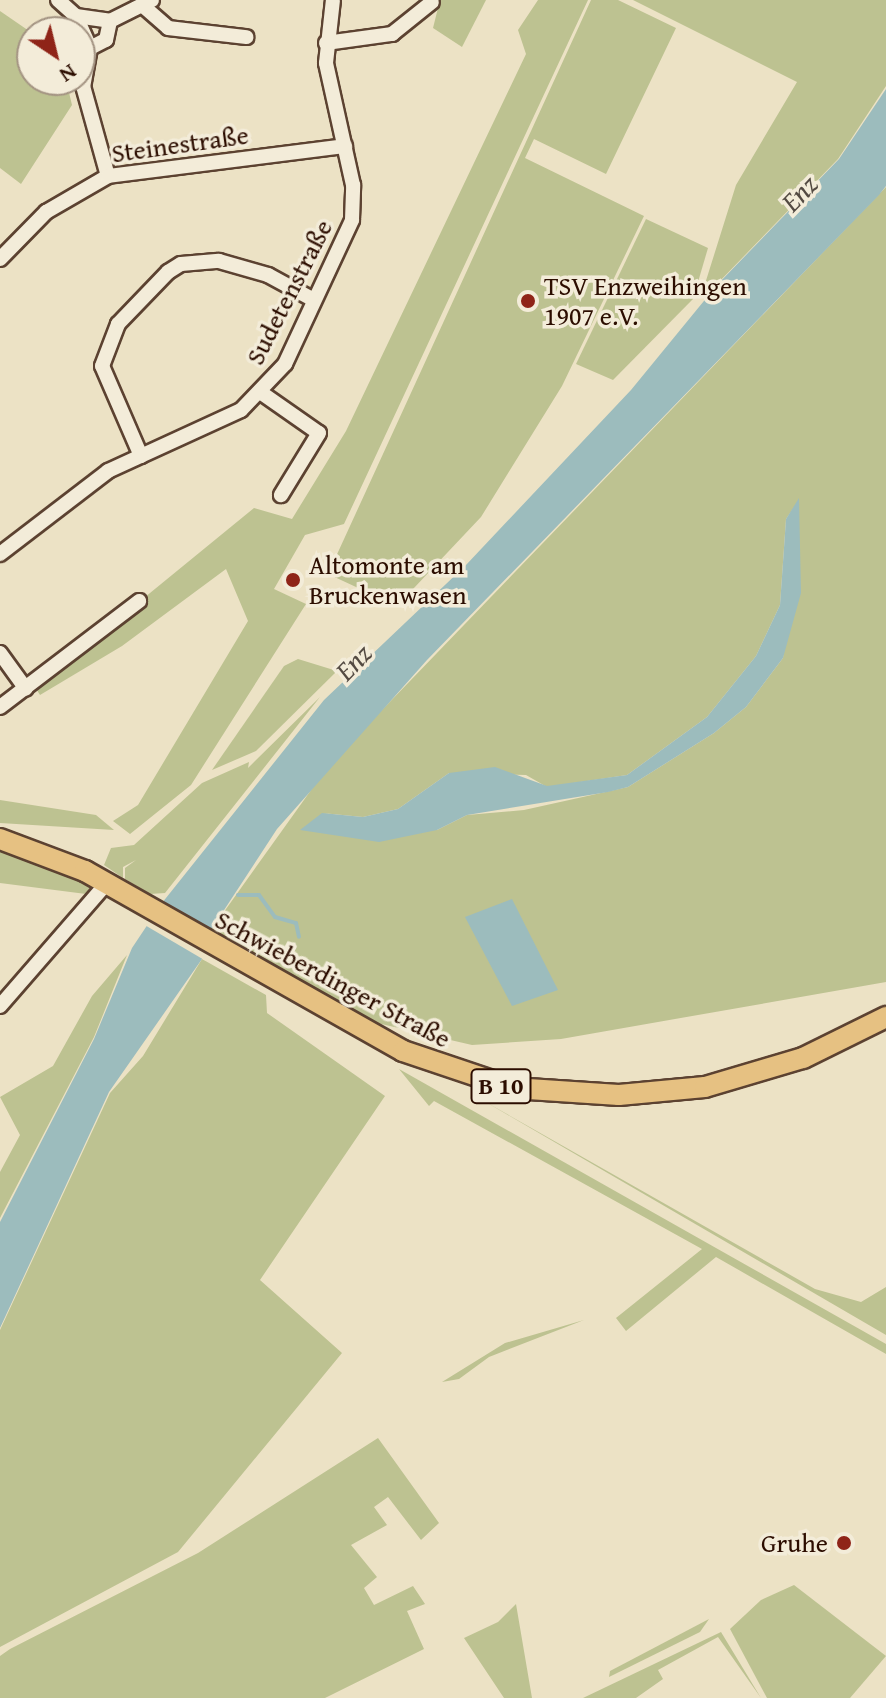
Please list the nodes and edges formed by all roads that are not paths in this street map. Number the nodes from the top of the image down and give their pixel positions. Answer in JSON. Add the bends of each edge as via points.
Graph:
{"nodes":[{"id":1,"x":58,"y":0,"type":"edge"},
{"id":2,"x":333,"y":0,"type":"edge"},
{"id":3,"x":432,"y":2,"type":"edge"},
{"id":4,"x":147,"y":3,"type":"edge"},
{"id":5,"x":76,"y":16,"type":"edge"},
{"id":6,"x":96,"y":19,"type":"edge"},
{"id":7,"x":110,"y":21,"type":"junction"},
{"id":8,"x":246,"y":37,"type":"dead end"},
{"id":9,"x":326,"y":43,"type":"junction"},
{"id":10,"x":96,"y":45,"type":"edge"},
{"id":11,"x":86,"y":96,"type":"edge"},
{"id":12,"x":345,"y":146,"type":"junction"},
{"id":13,"x":108,"y":176,"type":"junction"},
{"id":14,"x":0,"y":259,"type":"edge"},
{"id":15,"x":314,"y":300,"type":"junction"},
{"id":16,"x":263,"y":394,"type":"junction"},
{"id":17,"x":141,"y":456,"type":"junction"},
{"id":18,"x":281,"y":495,"type":"dead end"},
{"id":19,"x":0,"y":554,"type":"edge"},
{"id":20,"x":139,"y":601,"type":"dead end"},
{"id":21,"x":0,"y":653,"type":"edge"},
{"id":22,"x":26,"y":689,"type":"junction"},
{"id":23,"x":0,"y":707,"type":"edge"},
{"id":24,"x":0,"y":839,"type":"edge"},
{"id":25,"x":107,"y":883,"type":"junction"},
{"id":26,"x":0,"y":1006,"type":"edge"},
{"id":27,"x":886,"y":1017,"type":"edge"}],
"edges":[{"from":1,"to":5,"type":"street"},
{"from":2,"to":9,"type":"street","name":"Sudetenstraße"},
{"from":3,"to":9,"type":"street","via":[[392,34]]},
{"from":4,"to":7,"type":"street"},
{"from":4,"to":8,"type":"street","via":[[168,28]]},
{"from":6,"to":7,"type":"street"},
{"from":7,"to":10,"type":"street","via":[[106,40]]},
{"from":9,"to":12,"type":"street","name":"Sudetenstraße"},
{"from":11,"to":13,"type":"street"},
{"from":12,"to":13,"type":"street","name":"Steinestraße"},
{"from":12,"to":15,"type":"street","name":"Sudetenstraße","via":[[352,220]]},
{"from":13,"to":14,"type":"street","name":"Steinestraße","via":[[46,212]]},
{"from":15,"to":16,"type":"street","name":"Sudetenstraße","via":[[285,364]]},
{"from":15,"to":17,"type":"street","via":[[268,275],[219,261],[199,260],[168,272],[118,324],[102,366]]},
{"from":16,"to":17,"type":"street","name":"Sudetenstraße","via":[[210,428]]},
{"from":16,"to":18,"type":"street","via":[[319,433]]},
{"from":17,"to":19,"type":"street","name":"Sudetenstraße","via":[[85,485]]},
{"from":20,"to":22,"type":"street"},
{"from":21,"to":22,"type":"street"},
{"from":22,"to":23,"type":"street"},
{"from":24,"to":25,"type":"main road","name":"Schwieberdinger Straße","number":"B 10"},
{"from":25,"to":26,"type":"street"},
{"from":25,"to":27,"type":"main road","name":"Schwieberdinger Straße","number":"B 10","via":[[300,995],[453,1073],[573,1095],[665,1093],[720,1083],[803,1058]]}]}
